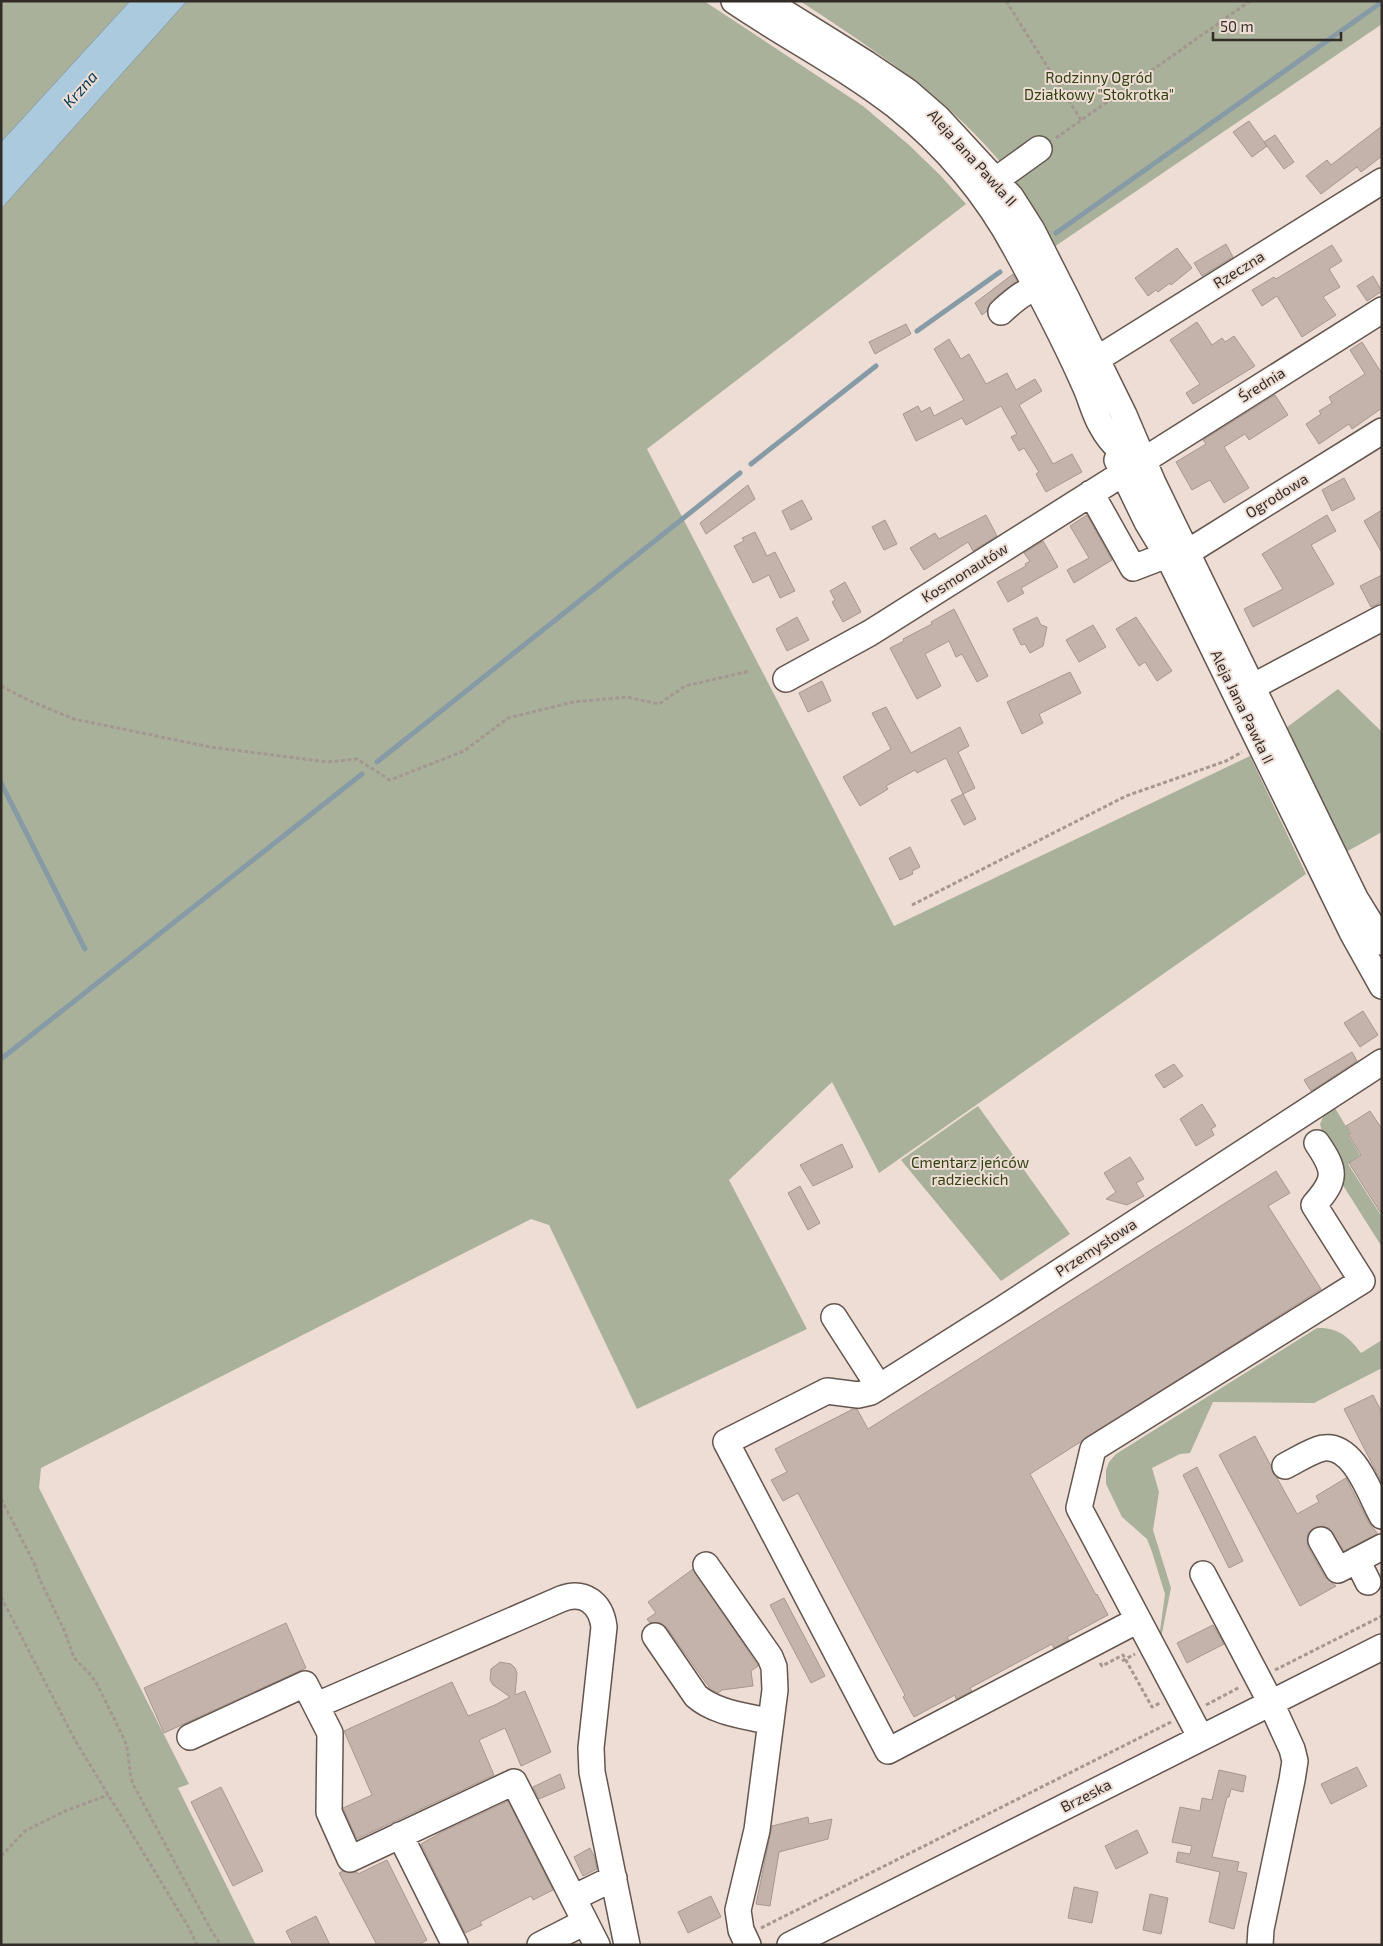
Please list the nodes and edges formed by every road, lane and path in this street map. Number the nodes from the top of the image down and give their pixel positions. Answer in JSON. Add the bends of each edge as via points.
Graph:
{"nodes":[{"id":1,"x":734,"y":1,"type":"edge"},
{"id":2,"x":766,"y":1,"type":"edge"},
{"id":3,"x":1006,"y":1,"type":"edge"},
{"id":4,"x":1250,"y":1,"type":"edge"},
{"id":5,"x":1081,"y":120,"type":"junction"},
{"id":6,"x":1039,"y":149,"type":"joint"},
{"id":7,"x":996,"y":180,"type":"junction"},
{"id":8,"x":1382,"y":181,"type":"edge"},
{"id":9,"x":1037,"y":288,"type":"junction"},
{"id":10,"x":1068,"y":300,"type":"junction"},
{"id":11,"x":1382,"y":310,"type":"edge"},
{"id":12,"x":1001,"y":312,"type":"dead end"},
{"id":13,"x":1097,"y":360,"type":"junction"},
{"id":14,"x":1086,"y":386,"type":"junction"},
{"id":15,"x":1382,"y":431,"type":"edge"},
{"id":16,"x":1132,"y":467,"type":"junction"},
{"id":17,"x":1091,"y":494,"type":"junction"},
{"id":18,"x":1175,"y":556,"type":"junction"},
{"id":19,"x":1382,"y":618,"type":"edge"},
{"id":20,"x":750,"y":671,"type":"dead end"},
{"id":21,"x":786,"y":679,"type":"dead end"},
{"id":22,"x":1,"y":686,"type":"edge"},
{"id":23,"x":1252,"y":688,"type":"junction"},
{"id":24,"x":1268,"y":738,"type":"junction"},
{"id":25,"x":912,"y":905,"type":"dead end"},
{"id":26,"x":1382,"y":942,"type":"edge"},
{"id":27,"x":1382,"y":986,"type":"edge"},
{"id":28,"x":1382,"y":1062,"type":"edge"},
{"id":29,"x":1317,"y":1143,"type":"dead end"},
{"id":30,"x":834,"y":1317,"type":"dead end"},
{"id":31,"x":878,"y":1387,"type":"junction"},
{"id":32,"x":1285,"y":1466,"type":"dead end"},
{"id":33,"x":1,"y":1499,"type":"edge"},
{"id":34,"x":1382,"y":1516,"type":"edge"},
{"id":35,"x":1321,"y":1540,"type":"dead end"},
{"id":36,"x":1382,"y":1547,"type":"edge"},
{"id":37,"x":1356,"y":1560,"type":"junction"},
{"id":38,"x":706,"y":1565,"type":"dead end"},
{"id":39,"x":1204,"y":1574,"type":"dead end"},
{"id":40,"x":1368,"y":1582,"type":"dead end"},
{"id":41,"x":1,"y":1597,"type":"edge"},
{"id":42,"x":1382,"y":1616,"type":"edge"},
{"id":43,"x":1138,"y":1620,"type":"junction"},
{"id":44,"x":655,"y":1636,"type":"dead end"},
{"id":45,"x":1382,"y":1648,"type":"edge"},
{"id":46,"x":1102,"y":1666,"type":"dead end"},
{"id":47,"x":1278,"y":1669,"type":"dead end"},
{"id":48,"x":1236,"y":1690,"type":"dead end"},
{"id":49,"x":1270,"y":1703,"type":"junction"},
{"id":50,"x":1182,"y":1704,"type":"junction"},
{"id":51,"x":317,"y":1705,"type":"junction"},
{"id":52,"x":771,"y":1722,"type":"junction"},
{"id":53,"x":190,"y":1737,"type":"dead end"},
{"id":54,"x":1201,"y":1738,"type":"junction"},
{"id":55,"x":108,"y":1795,"type":"junction"},
{"id":56,"x":400,"y":1835,"type":"junction"},
{"id":57,"x":1,"y":1856,"type":"edge"},
{"id":58,"x":614,"y":1878,"type":"junction"},
{"id":59,"x":573,"y":1898,"type":"junction"},
{"id":60,"x":585,"y":1922,"type":"junction"},
{"id":61,"x":746,"y":1941,"type":"edge"},
{"id":62,"x":447,"y":1942,"type":"edge"},
{"id":63,"x":197,"y":1945,"type":"edge"},
{"id":64,"x":220,"y":1945,"type":"edge"},
{"id":65,"x":540,"y":1945,"type":"edge"},
{"id":66,"x":597,"y":1945,"type":"edge"},
{"id":67,"x":627,"y":1945,"type":"edge"},
{"id":68,"x":790,"y":1945,"type":"edge"},
{"id":69,"x":1260,"y":1945,"type":"edge"}],
"edges":[{"from":1,"to":9,"type":"street","name":"Aleja Jana Pawła II","via":[[856,78],[925,131],[975,184]]},
{"from":2,"to":7,"type":"street","name":"Aleja Jana Pawła II","via":[[907,91],[938,118]]},
{"from":3,"to":5,"type":"path"},
{"from":4,"to":5,"type":"path"},
{"from":5,"to":6,"type":"path"},
{"from":6,"to":7,"type":"street"},
{"from":7,"to":10,"type":"street","name":"Aleja Jana Pawła II","via":[[1032,230]]},
{"from":8,"to":13,"type":"street","name":"Rzeczna"},
{"from":9,"to":10,"type":"street","via":[[1048,287]]},
{"from":9,"to":12,"type":"street","via":[[1017,297]]},
{"from":9,"to":14,"type":"street","name":"Aleja Jana Pawła II"},
{"from":10,"to":13,"type":"street","name":"Aleja Jana Pawła II"},
{"from":11,"to":16,"type":"street","name":"Średnia"},
{"from":13,"to":14,"type":"street","via":[[1086,376]]},
{"from":13,"to":16,"type":"street","name":"Aleja Jana Pawła II","via":[[1124,415]]},
{"from":14,"to":16,"type":"street","name":"Aleja Jana Pawła II","via":[[1103,428],[1120,450],[1133,459]]},
{"from":15,"to":18,"type":"street","name":"Ogrodowa"},
{"from":16,"to":17,"type":"street","name":"Kosmonautów"},
{"from":16,"to":18,"type":"street","name":"Aleja Jana Pawła II"},
{"from":17,"to":18,"type":"street","name":"Ogrodowa","via":[[1133,568]]},
{"from":17,"to":21,"type":"street","name":"Kosmonautów","via":[[870,633]]},
{"from":18,"to":23,"type":"street","name":"Aleja Jana Pawła II"},
{"from":18,"to":24,"type":"street","name":"Aleja Jana Pawła II"},
{"from":19,"to":23,"type":"street"},
{"from":20,"to":22,"type":"path","via":[[685,686],[659,704],[627,697],[573,702],[508,718],[464,750],[390,780],[357,759],[328,762],[210,747],[74,719]]},
{"from":23,"to":24,"type":"street","name":"Aleja Jana Pawła II"},
{"from":24,"to":25,"type":"path","via":[[1226,761],[1126,796]]},
{"from":24,"to":26,"type":"street","name":"Aleja Jana Pawła II"},
{"from":24,"to":27,"type":"street","name":"Aleja Jana Pawła II","via":[[1353,934]]},
{"from":28,"to":31,"type":"street","name":"Przemysłowa"},
{"from":29,"to":43,"type":"street","via":[[1329,1160],[1333,1176],[1314,1205],[1362,1281],[1093,1449],[1079,1508]]},
{"from":30,"to":31,"type":"street"},
{"from":31,"to":43,"type":"street","name":"Przemysłowa","via":[[858,1395],[827,1391],[726,1442],[888,1751]]},
{"from":32,"to":34,"type":"street","via":[[1323,1448],[1343,1452],[1357,1469]]},
{"from":33,"to":64,"type":"path","via":[[34,1562],[74,1658],[96,1684],[125,1741],[133,1784]]},
{"from":35,"to":37,"type":"street","via":[[1338,1570]]},
{"from":36,"to":37,"type":"street"},
{"from":37,"to":40,"type":"street"},
{"from":38,"to":52,"type":"street","via":[[770,1657],[775,1690]]},
{"from":39,"to":49,"type":"street"},
{"from":41,"to":55,"type":"path","via":[[75,1740]]},
{"from":42,"to":47,"type":"path"},
{"from":43,"to":50,"type":"street"},
{"from":44,"to":52,"type":"street","via":[[701,1700],[713,1707]]},
{"from":45,"to":49,"type":"street","name":"Brzeska"},
{"from":46,"to":50,"type":"path","via":[[1123,1655],[1152,1707]]},
{"from":48,"to":50,"type":"path"},
{"from":49,"to":54,"type":"street","name":"Brzeska"},
{"from":49,"to":69,"type":"street","via":[[1295,1761]]},
{"from":50,"to":54,"type":"street"},
{"from":50,"to":61,"type":"path"},
{"from":51,"to":53,"type":"street","via":[[306,1684]]},
{"from":51,"to":56,"type":"street","via":[[330,1733],[329,1812],[350,1858]]},
{"from":51,"to":58,"type":"street","via":[[561,1599],[575,1595],[594,1602],[604,1627],[590,1748]]},
{"from":52,"to":61,"type":"street","via":[[757,1830],[738,1910]]},
{"from":54,"to":68,"type":"street","name":"Brzeska"},
{"from":55,"to":57,"type":"path","via":[[25,1830]]},
{"from":55,"to":63,"type":"path"},
{"from":56,"to":59,"type":"street","via":[[514,1782]]},
{"from":56,"to":62,"type":"street"},
{"from":58,"to":59,"type":"street"},
{"from":58,"to":67,"type":"street"},
{"from":59,"to":60,"type":"street"},
{"from":60,"to":65,"type":"street"},
{"from":60,"to":66,"type":"street"}]}
